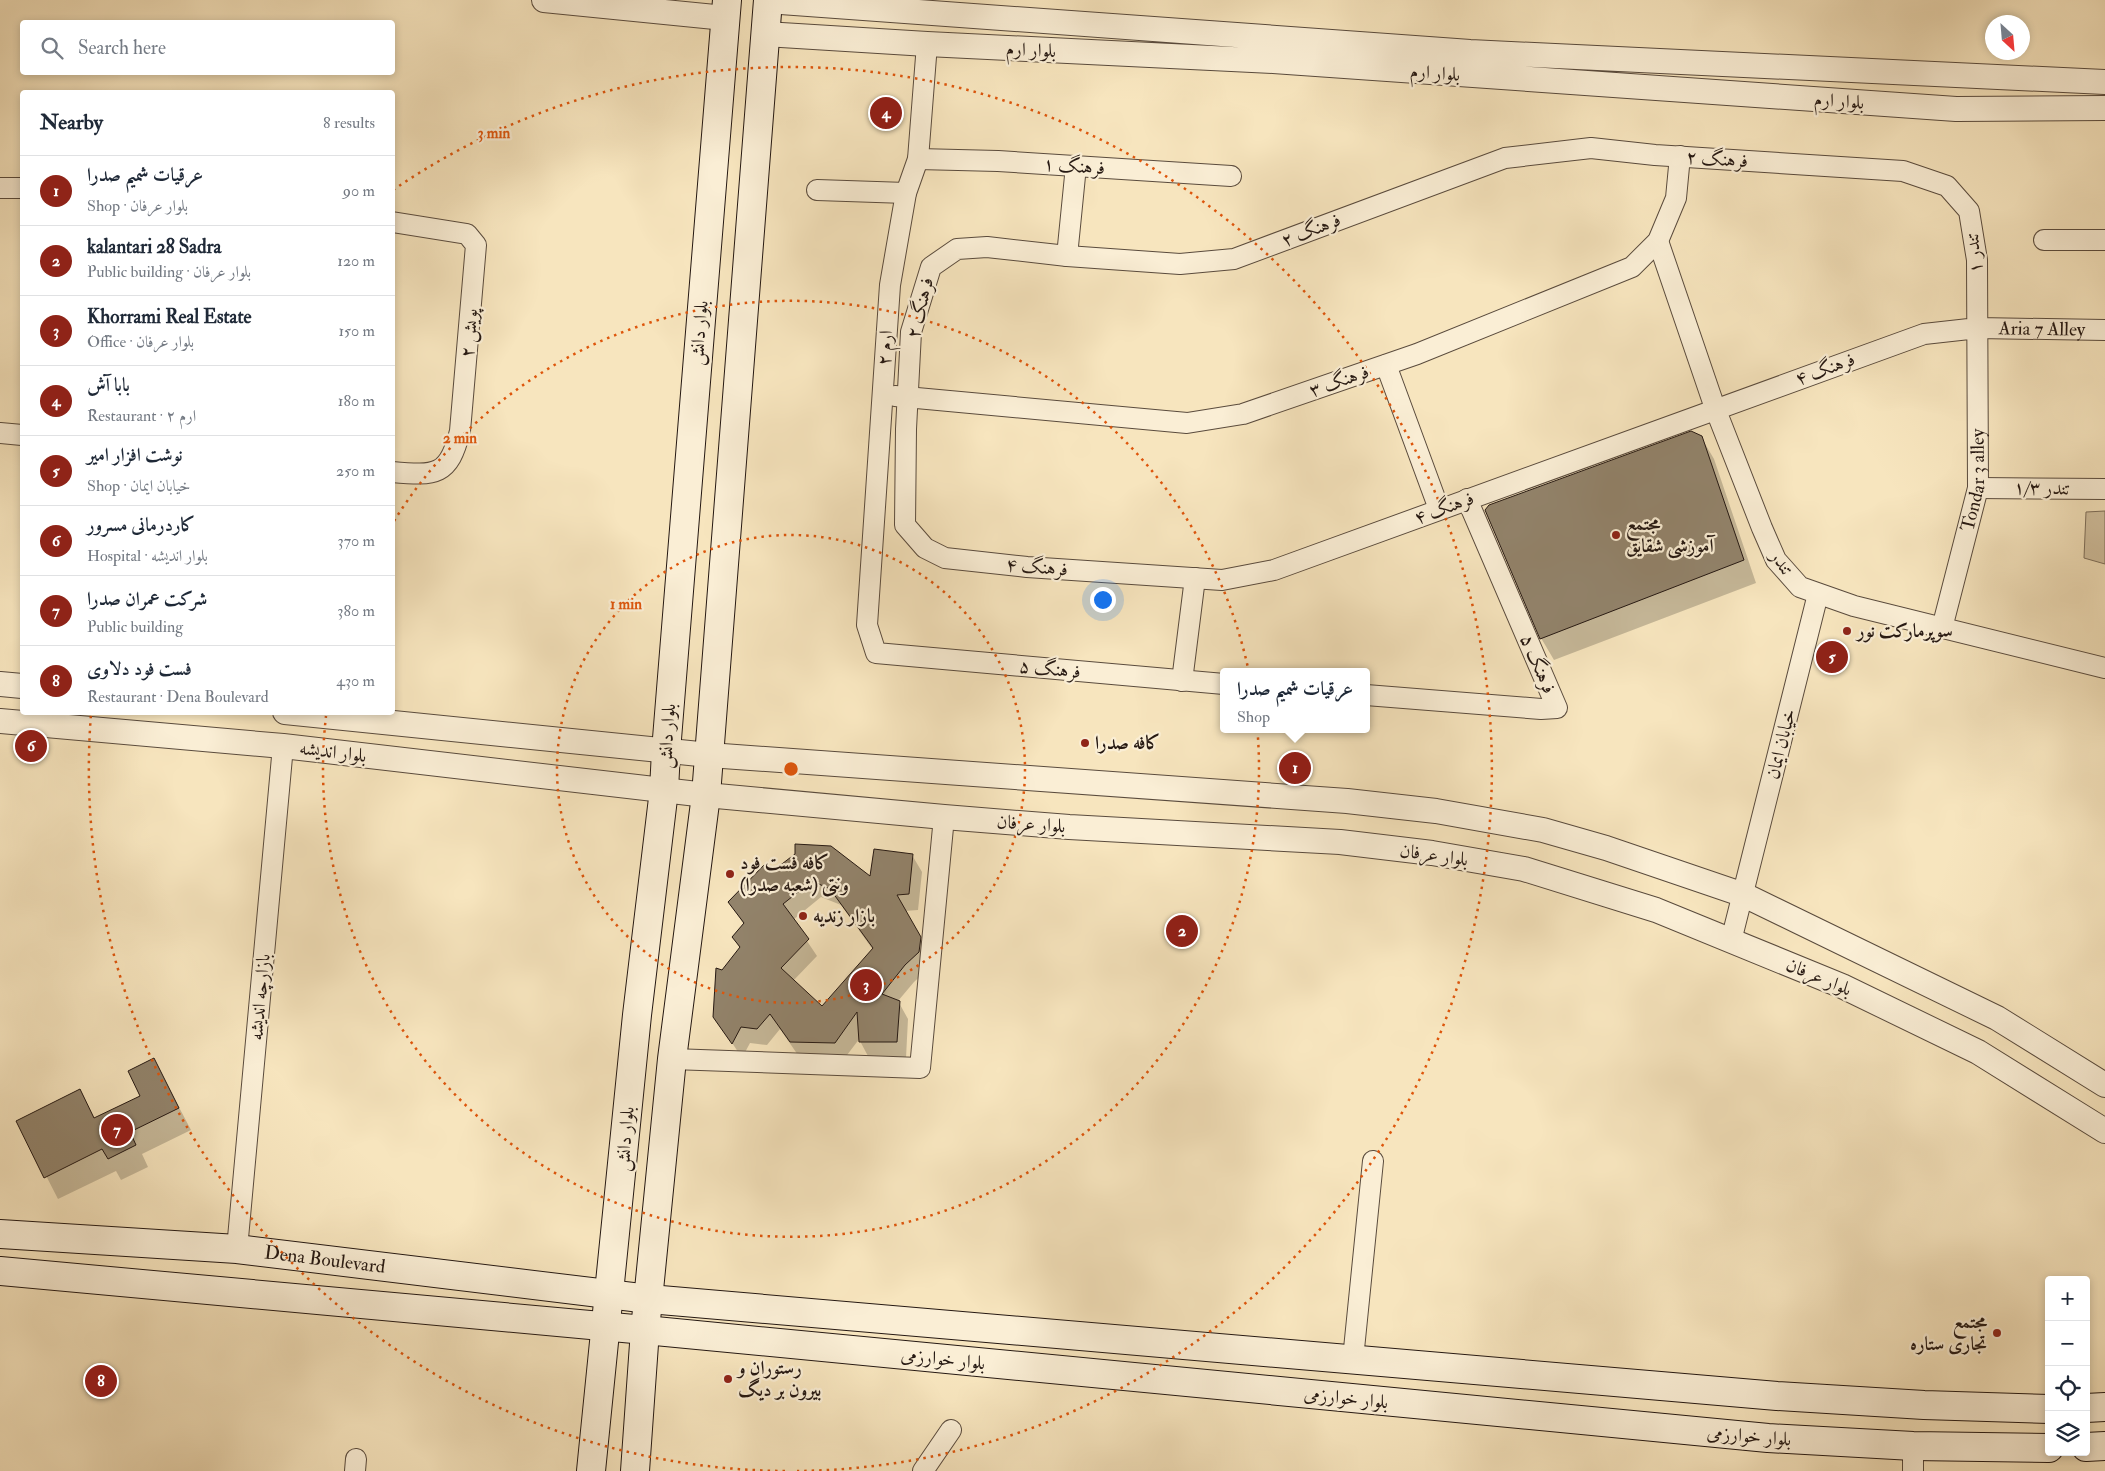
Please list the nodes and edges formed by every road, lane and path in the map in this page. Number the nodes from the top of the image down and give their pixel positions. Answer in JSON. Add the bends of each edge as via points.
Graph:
{"nodes":[{"id":1,"x":544,"y":0,"type":"edge"},
{"id":2,"x":767,"y":0,"type":"edge"},
{"id":3,"x":826,"y":5,"type":"junction"},
{"id":4,"x":934,"y":6,"type":"edge"},
{"id":5,"x":726,"y":9,"type":"edge"},
{"id":6,"x":765,"y":34,"type":"junction"},
{"id":7,"x":819,"y":37,"type":"junction"},
{"id":8,"x":927,"y":44,"type":"junction"},
{"id":9,"x":1669,"y":62,"type":"junction"},
{"id":10,"x":2105,"y":82,"type":"edge"},
{"id":11,"x":1670,"y":90,"type":"junction"},
{"id":12,"x":2105,"y":108,"type":"edge"},
{"id":13,"x":1680,"y":156,"type":"junction"},
{"id":14,"x":918,"y":158,"type":"junction"},
{"id":15,"x":1076,"y":166,"type":"junction"},
{"id":16,"x":1231,"y":176,"type":"dead end"},
{"id":17,"x":1948,"y":186,"type":"joint"},
{"id":18,"x":0,"y":188,"type":"edge"},
{"id":19,"x":20,"y":188,"type":"edge"},
{"id":20,"x":817,"y":190,"type":"dead end"},
{"id":21,"x":906,"y":193,"type":"junction"},
{"id":22,"x":395,"y":222,"type":"edge"},
{"id":23,"x":1658,"y":240,"type":"junction"},
{"id":24,"x":2044,"y":240,"type":"dead end"},
{"id":25,"x":2105,"y":240,"type":"edge"},
{"id":26,"x":1067,"y":256,"type":"junction"},
{"id":27,"x":1978,"y":328,"type":"junction"},
{"id":28,"x":2105,"y":330,"type":"edge"},
{"id":29,"x":1386,"y":365,"type":"junction"},
{"id":30,"x":882,"y":394,"type":"junction"},
{"id":31,"x":907,"y":397,"type":"junction"},
{"id":32,"x":1715,"y":408,"type":"junction"},
{"id":33,"x":0,"y":433,"type":"edge"},
{"id":34,"x":20,"y":435,"type":"edge"},
{"id":35,"x":399,"y":472,"type":"edge"},
{"id":36,"x":1978,"y":488,"type":"junction"},
{"id":37,"x":2105,"y":489,"type":"edge"},
{"id":38,"x":1467,"y":499,"type":"junction"},
{"id":39,"x":1439,"y":510,"type":"junction"},
{"id":40,"x":905,"y":525,"type":"joint"},
{"id":41,"x":1195,"y":578,"type":"junction"},
{"id":42,"x":1818,"y":594,"type":"junction"},
{"id":43,"x":1942,"y":628,"type":"junction"},
{"id":44,"x":876,"y":653,"type":"joint"},
{"id":45,"x":2105,"y":668,"type":"edge"},
{"id":46,"x":1182,"y":681,"type":"junction"},
{"id":47,"x":0,"y":684,"type":"edge"},
{"id":48,"x":1220,"y":684,"type":"edge"},
{"id":49,"x":20,"y":686,"type":"edge"},
{"id":50,"x":1370,"y":695,"type":"edge"},
{"id":51,"x":315,"y":715,"type":"edge"},
{"id":52,"x":0,"y":721,"type":"edge"},
{"id":53,"x":283,"y":746,"type":"junction"},
{"id":54,"x":666,"y":751,"type":"junction"},
{"id":55,"x":709,"y":755,"type":"junction"},
{"id":56,"x":664,"y":790,"type":"junction"},
{"id":57,"x":706,"y":795,"type":"junction"},
{"id":58,"x":944,"y":817,"type":"junction"},
{"id":59,"x":1744,"y":895,"type":"junction"},
{"id":60,"x":1731,"y":941,"type":"junction"},
{"id":61,"x":672,"y":1059,"type":"junction"},
{"id":62,"x":2105,"y":1085,"type":"edge"},
{"id":63,"x":2105,"y":1132,"type":"edge"},
{"id":64,"x":1373,"y":1161,"type":"dead end"},
{"id":65,"x":0,"y":1234,"type":"edge"},
{"id":66,"x":237,"y":1249,"type":"junction"},
{"id":67,"x":0,"y":1271,"type":"edge"},
{"id":68,"x":610,"y":1295,"type":"junction"},
{"id":69,"x":649,"y":1299,"type":"junction"},
{"id":70,"x":606,"y":1328,"type":"junction"},
{"id":71,"x":645,"y":1330,"type":"junction"},
{"id":72,"x":1352,"y":1359,"type":"junction"},
{"id":73,"x":2105,"y":1407,"type":"edge"},
{"id":74,"x":2090,"y":1408,"type":"edge"},
{"id":75,"x":2045,"y":1409,"type":"edge"},
{"id":76,"x":952,"y":1430,"type":"dead end"},
{"id":77,"x":2105,"y":1446,"type":"edge"},
{"id":78,"x":2090,"y":1447,"type":"edge"},
{"id":79,"x":2045,"y":1448,"type":"edge"},
{"id":80,"x":1913,"y":1458,"type":"edge"},
{"id":81,"x":591,"y":1471,"type":"edge"},
{"id":82,"x":635,"y":1471,"type":"edge"},
{"id":83,"x":923,"y":1471,"type":"edge"}],
"edges":[{"from":1,"to":5,"type":"street"},
{"from":2,"to":3,"type":"street","name":"بلوار ارم"},
{"from":2,"to":6,"type":"main road","name":"بلوار دانش"},
{"from":3,"to":4,"type":"street","name":"بلوار ارم"},
{"from":3,"to":7,"type":"street","via":[[817,5],[809,10],[806,18],[811,34]]},
{"from":4,"to":9,"type":"street","name":"بلوار ارم","via":[[1470,52]]},
{"from":5,"to":54,"type":"main road","name":"بلوار دانش"},
{"from":6,"to":7,"type":"street","name":"بلوار ارم"},
{"from":6,"to":55,"type":"main road","name":"بلوار دانش"},
{"from":7,"to":8,"type":"street","name":"بلوار ارم"},
{"from":8,"to":11,"type":"street","name":"بلوار ارم","via":[[1273,61]]},
{"from":8,"to":14,"type":"street","name":"ارم ۲"},
{"from":9,"to":10,"type":"street","name":"بلوار ارم"},
{"from":9,"to":11,"type":"street"},
{"from":11,"to":12,"type":"street","name":"بلوار ارم","via":[[1956,109]]},
{"from":13,"to":17,"type":"street","name":"فرهنگ ۲","via":[[1903,171]]},
{"from":13,"to":23,"type":"street","name":"فرهنگ ۳","via":[[1676,198]]},
{"from":13,"to":26,"type":"street","name":"فرهنگ ۲","via":[[1591,148],[1505,158],[1234,259],[1180,264]]},
{"from":14,"to":15,"type":"street","name":"فرهنگ ۱"},
{"from":14,"to":21,"type":"street","name":"ارم ۲"},
{"from":15,"to":16,"type":"street","name":"فرهنگ ۱"},
{"from":15,"to":26,"type":"street"},
{"from":17,"to":27,"type":"street","name":"تندر ۱","via":[[1969,211],[1977,260]]},
{"from":18,"to":19,"type":"street"},
{"from":20,"to":21,"type":"street"},
{"from":21,"to":30,"type":"street","name":"ارم ۲","via":[[890,285]]},
{"from":22,"to":35,"type":"street","name":"پویش ۲","via":[[467,234],[476,245],[460,431],[455,452],[448,463],[429,474]]},
{"from":23,"to":29,"type":"street","name":"فرهنگ ۳","via":[[1632,268]]},
{"from":23,"to":32,"type":"street","name":"تندر"},
{"from":24,"to":25,"type":"street"},
{"from":26,"to":31,"type":"street","name":"فرهنگ ۲","via":[[987,247],[964,248],[957,249],[931,267],[911,332]]},
{"from":27,"to":28,"type":"street","name":"Aria 7 Alley"},
{"from":27,"to":32,"type":"street","name":"فرهنگ ۴","via":[[1924,334]]},
{"from":27,"to":36,"type":"street","name":"Tondar 3 alley"},
{"from":29,"to":31,"type":"street","name":"فرهنگ ۳","via":[[1243,414],[1187,423]]},
{"from":29,"to":39,"type":"street"},
{"from":30,"to":31,"type":"street","name":"فرهنگ ۳"},
{"from":30,"to":44,"type":"street","name":"ارم ۲","via":[[867,625]]},
{"from":31,"to":40,"type":"street","name":"فرهنگ ۲"},
{"from":32,"to":38,"type":"street","name":"فرهنگ ۴"},
{"from":32,"to":42,"type":"street","name":"تندر","via":[[1776,560],[1800,587]]},
{"from":33,"to":34,"type":"street"},
{"from":36,"to":37,"type":"street","name":"تندر ۱/۳"},
{"from":36,"to":43,"type":"street","name":"Tondar 3 alley"},
{"from":38,"to":39,"type":"street","name":"فرهنگ ۴"},
{"from":38,"to":50,"type":"street","name":"فرهنگ ۵","via":[[1557,708]]},
{"from":39,"to":41,"type":"street","name":"فرهنگ ۴","via":[[1274,570],[1222,580]]},
{"from":40,"to":41,"type":"street","name":"فرهنگ ۴","via":[[925,548],[945,558]]},
{"from":41,"to":46,"type":"street"},
{"from":42,"to":43,"type":"street","name":"تندر"},
{"from":42,"to":59,"type":"street","name":"خیابان ایمان"},
{"from":43,"to":45,"type":"street","name":"تندر"},
{"from":44,"to":46,"type":"street","name":"فرهنگ ۵"},
{"from":46,"to":48,"type":"street","name":"فرهنگ ۵"},
{"from":47,"to":49,"type":"street"},
{"from":51,"to":54,"type":"street","name":"بلوار اندیشه"},
{"from":52,"to":53,"type":"street","name":"بلوار اندیشه"},
{"from":53,"to":56,"type":"street","name":"بلوار اندیشه"},
{"from":53,"to":66,"type":"street","name":"بازارچه اندیشه"},
{"from":54,"to":55,"type":"street","name":"بلوار اندیشه"},
{"from":54,"to":56,"type":"main road","name":"بلوار دانش"},
{"from":55,"to":57,"type":"main road","name":"بلوار دانش"},
{"from":55,"to":59,"type":"street","via":[[1347,801],[1436,811],[1543,830]]},
{"from":56,"to":57,"type":"street","name":"بلوار اندیشه"},
{"from":56,"to":68,"type":"main road","name":"بلوار دانش","via":[[637,1015]]},
{"from":57,"to":58,"type":"street","name":"بلوار عرفان"},
{"from":57,"to":61,"type":"main road","name":"بلوار دانش"},
{"from":58,"to":60,"type":"street","name":"بلوار عرفان","via":[[1340,842],[1432,853],[1524,869],[1656,910]]},
{"from":58,"to":61,"type":"street","via":[[920,1068]]},
{"from":59,"to":60,"type":"street","name":"خیابان ایمان"},
{"from":59,"to":62,"type":"street","via":[[1997,1018]]},
{"from":60,"to":63,"type":"street","name":"بلوار عرفان","via":[[1842,986],[1978,1052]]},
{"from":61,"to":69,"type":"main road","name":"بلوار دانش"},
{"from":64,"to":72,"type":"street"},
{"from":65,"to":66,"type":"main road","name":"Dena Boulevard"},
{"from":66,"to":68,"type":"main road","name":"Dena Boulevard"},
{"from":67,"to":70,"type":"main road","name":"Dena Boulevard"},
{"from":68,"to":69,"type":"main road","name":"Dena Boulevard"},
{"from":68,"to":70,"type":"main road","name":"بلوار دانش"},
{"from":69,"to":71,"type":"main road","name":"بلوار دانش"},
{"from":69,"to":72,"type":"main road","name":"بلوار خوارزمی"},
{"from":70,"to":71,"type":"main road","name":"Dena Boulevard"},
{"from":70,"to":81,"type":"main road","name":"بلوار دانش"},
{"from":71,"to":80,"type":"main road","name":"بلوار خوارزمی","via":[[1768,1438]]},
{"from":71,"to":82,"type":"main road","name":"بلوار دانش"},
{"from":72,"to":75,"type":"main road","name":"بلوار خوارزمی","via":[[1777,1396]]},
{"from":73,"to":74,"type":"main road"},
{"from":76,"to":83,"type":"street"},
{"from":77,"to":78,"type":"main road"},
{"from":79,"to":80,"type":"main road","name":"بلوار خوارزمی"}]}
